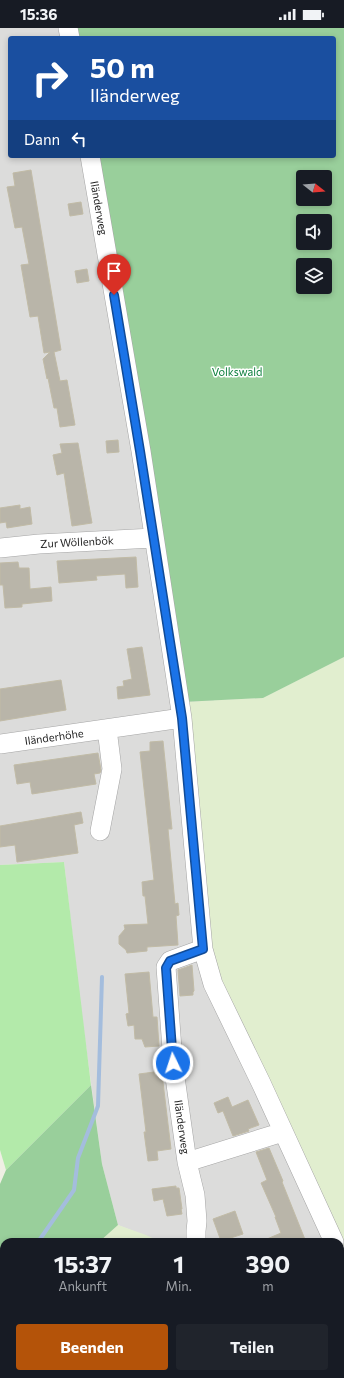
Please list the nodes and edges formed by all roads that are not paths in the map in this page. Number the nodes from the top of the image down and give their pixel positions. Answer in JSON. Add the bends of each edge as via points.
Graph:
{"nodes":[{"id":1,"x":90,"y":158,"type":"edge"},
{"id":2,"x":153,"y":538,"type":"junction"},
{"id":3,"x":0,"y":548,"type":"edge"},
{"id":4,"x":182,"y":718,"type":"junction"},
{"id":5,"x":107,"y":729,"type":"junction"},
{"id":6,"x":0,"y":744,"type":"edge"},
{"id":7,"x":100,"y":831,"type":"dead end"},
{"id":8,"x":203,"y":949,"type":"junction"},
{"id":9,"x":283,"y":1132,"type":"junction"},
{"id":10,"x":187,"y":1162,"type":"junction"},
{"id":11,"x":196,"y":1238,"type":"edge"},
{"id":12,"x":332,"y":1238,"type":"edge"}],
"edges":[{"from":1,"to":2,"type":"street","name":"Iländerweg","via":[[135,415]]},
{"from":2,"to":3,"type":"street","name":"Zur Wöllenbök"},
{"from":2,"to":4,"type":"street","name":"Iländerweg"},
{"from":4,"to":5,"type":"street","name":"Iländerhöhe"},
{"from":4,"to":8,"type":"street","name":"Iländerweg"},
{"from":5,"to":6,"type":"street","name":"Iländerhöhe"},
{"from":5,"to":7,"type":"street","via":[[112,769]]},
{"from":8,"to":9,"type":"street","name":"Iländerweg","via":[[214,984]]},
{"from":8,"to":10,"type":"street","name":"Iländerweg","via":[[170,961],[166,968],[173,1063]]},
{"from":9,"to":10,"type":"street","name":"Iländerweg"},
{"from":9,"to":12,"type":"street","name":"Iländerweg"},
{"from":10,"to":11,"type":"street","name":"Iländerweg","via":[[195,1195]]}]}
